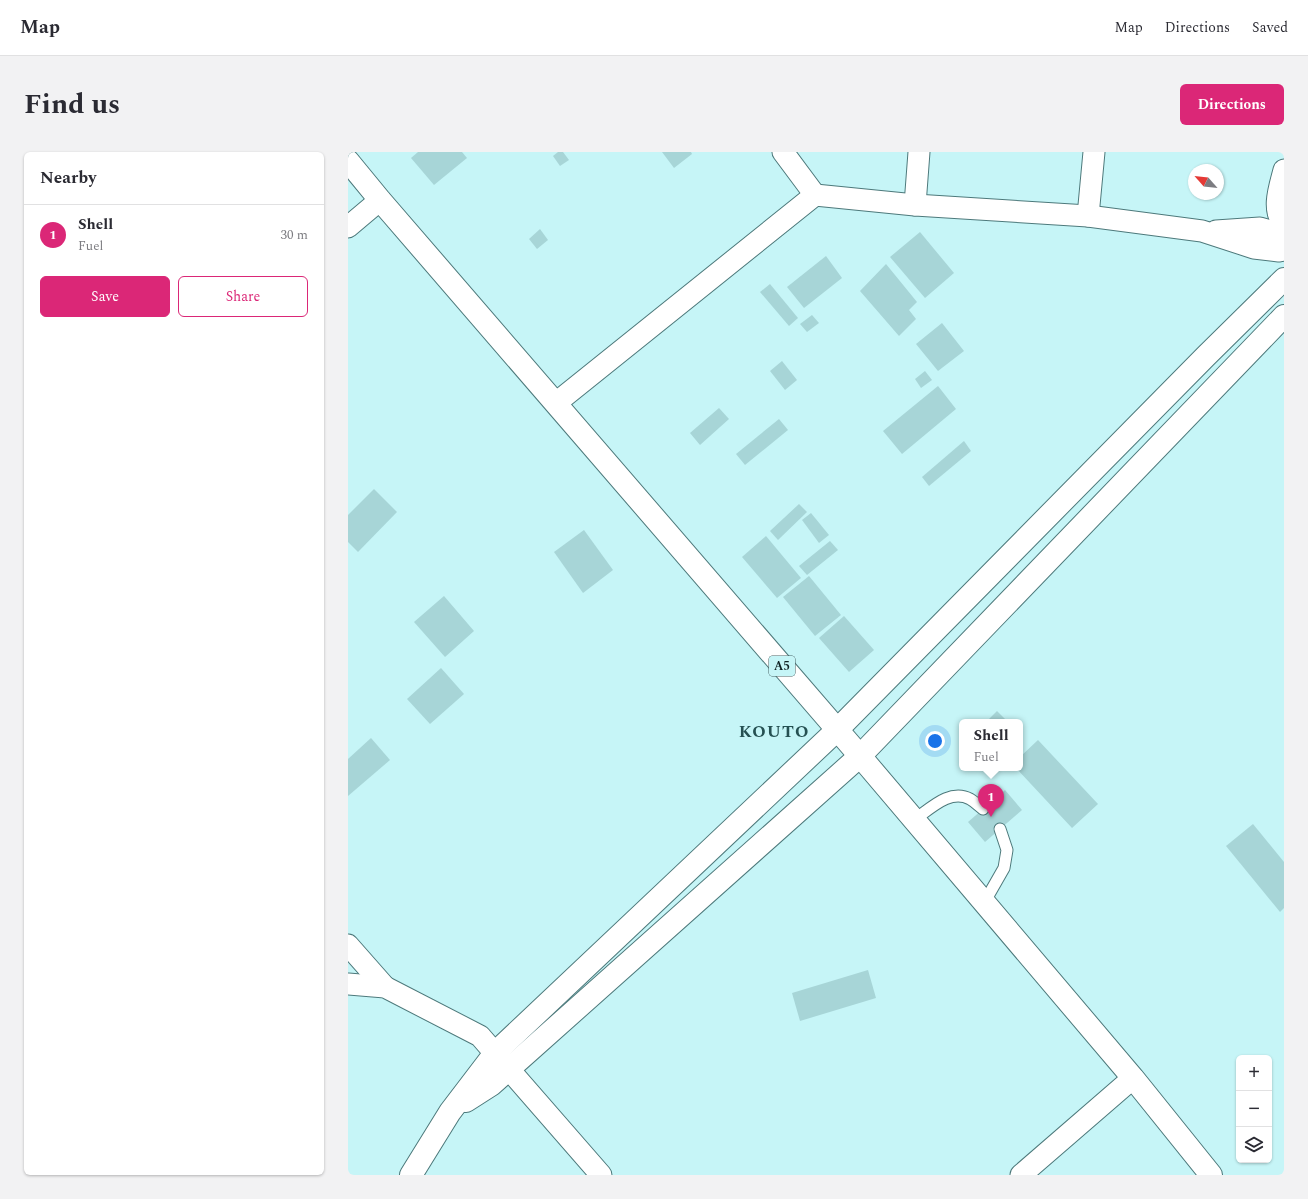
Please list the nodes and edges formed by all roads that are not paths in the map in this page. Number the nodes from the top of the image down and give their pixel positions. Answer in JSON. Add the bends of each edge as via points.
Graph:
{"nodes":[{"id":1,"x":783,"y":152,"type":"edge"},
{"id":2,"x":919,"y":152,"type":"edge"},
{"id":3,"x":1094,"y":152,"type":"edge"},
{"id":4,"x":348,"y":161,"type":"edge"},
{"id":5,"x":1284,"y":170,"type":"edge"},
{"id":6,"x":814,"y":195,"type":"junction"},
{"id":7,"x":380,"y":200,"type":"junction"},
{"id":8,"x":915,"y":205,"type":"junction"},
{"id":9,"x":1088,"y":216,"type":"junction"},
{"id":10,"x":1284,"y":224,"type":"edge"},
{"id":11,"x":348,"y":227,"type":"edge"},
{"id":12,"x":1202,"y":232,"type":"junction"},
{"id":13,"x":1284,"y":235,"type":"edge"},
{"id":14,"x":1284,"y":250,"type":"edge"},
{"id":15,"x":1284,"y":279,"type":"edge"},
{"id":16,"x":1284,"y":316,"type":"edge"},
{"id":17,"x":556,"y":403,"type":"junction"},
{"id":18,"x":837,"y":730,"type":"junction"},
{"id":19,"x":860,"y":756,"type":"junction"},
{"id":20,"x":983,"y":809,"type":"dead end"},
{"id":21,"x":914,"y":820,"type":"junction"},
{"id":22,"x":1000,"y":829,"type":"dead end"},
{"id":23,"x":984,"y":903,"type":"junction"},
{"id":24,"x":348,"y":945,"type":"edge"},
{"id":25,"x":348,"y":984,"type":"edge"},
{"id":26,"x":386,"y":987,"type":"junction"},
{"id":27,"x":502,"y":1061,"type":"junction"},
{"id":28,"x":1133,"y":1078,"type":"junction"},
{"id":29,"x":411,"y":1175,"type":"edge"},
{"id":30,"x":601,"y":1175,"type":"edge"},
{"id":31,"x":1021,"y":1175,"type":"edge"},
{"id":32,"x":1211,"y":1175,"type":"edge"}],
"edges":[{"from":1,"to":6,"type":"street"},
{"from":2,"to":8,"type":"street"},
{"from":3,"to":9,"type":"street"},
{"from":4,"to":7,"type":"main road","number":"A5"},
{"from":5,"to":10,"type":"street","via":[[1277,210]]},
{"from":6,"to":8,"type":"street"},
{"from":6,"to":17,"type":"street"},
{"from":7,"to":11,"type":"street"},
{"from":7,"to":17,"type":"main road","number":"A5"},
{"from":8,"to":9,"type":"street"},
{"from":9,"to":12,"type":"street"},
{"from":12,"to":13,"type":"street","via":[[1260,228]]},
{"from":12,"to":14,"type":"street","via":[[1254,248]]},
{"from":15,"to":18,"type":"main road"},
{"from":16,"to":19,"type":"main road"},
{"from":17,"to":18,"type":"main road","number":"A5"},
{"from":18,"to":19,"type":"main road","number":"A5"},
{"from":18,"to":27,"type":"main road"},
{"from":19,"to":21,"type":"main road","number":"A5"},
{"from":19,"to":27,"type":"main road"},
{"from":20,"to":21,"type":"lane","via":[[971,799],[959,795],[943,800]]},
{"from":21,"to":23,"type":"main road","number":"A5"},
{"from":22,"to":23,"type":"lane","via":[[1007,850],[1004,868]]},
{"from":23,"to":28,"type":"main road","number":"A5"},
{"from":24,"to":26,"type":"street"},
{"from":25,"to":26,"type":"street"},
{"from":26,"to":27,"type":"street","via":[[480,1036]]},
{"from":27,"to":29,"type":"main road","via":[[491,1085],[450,1112]]},
{"from":27,"to":30,"type":"street"},
{"from":28,"to":31,"type":"street"},
{"from":28,"to":32,"type":"main road","number":"A5"}]}
